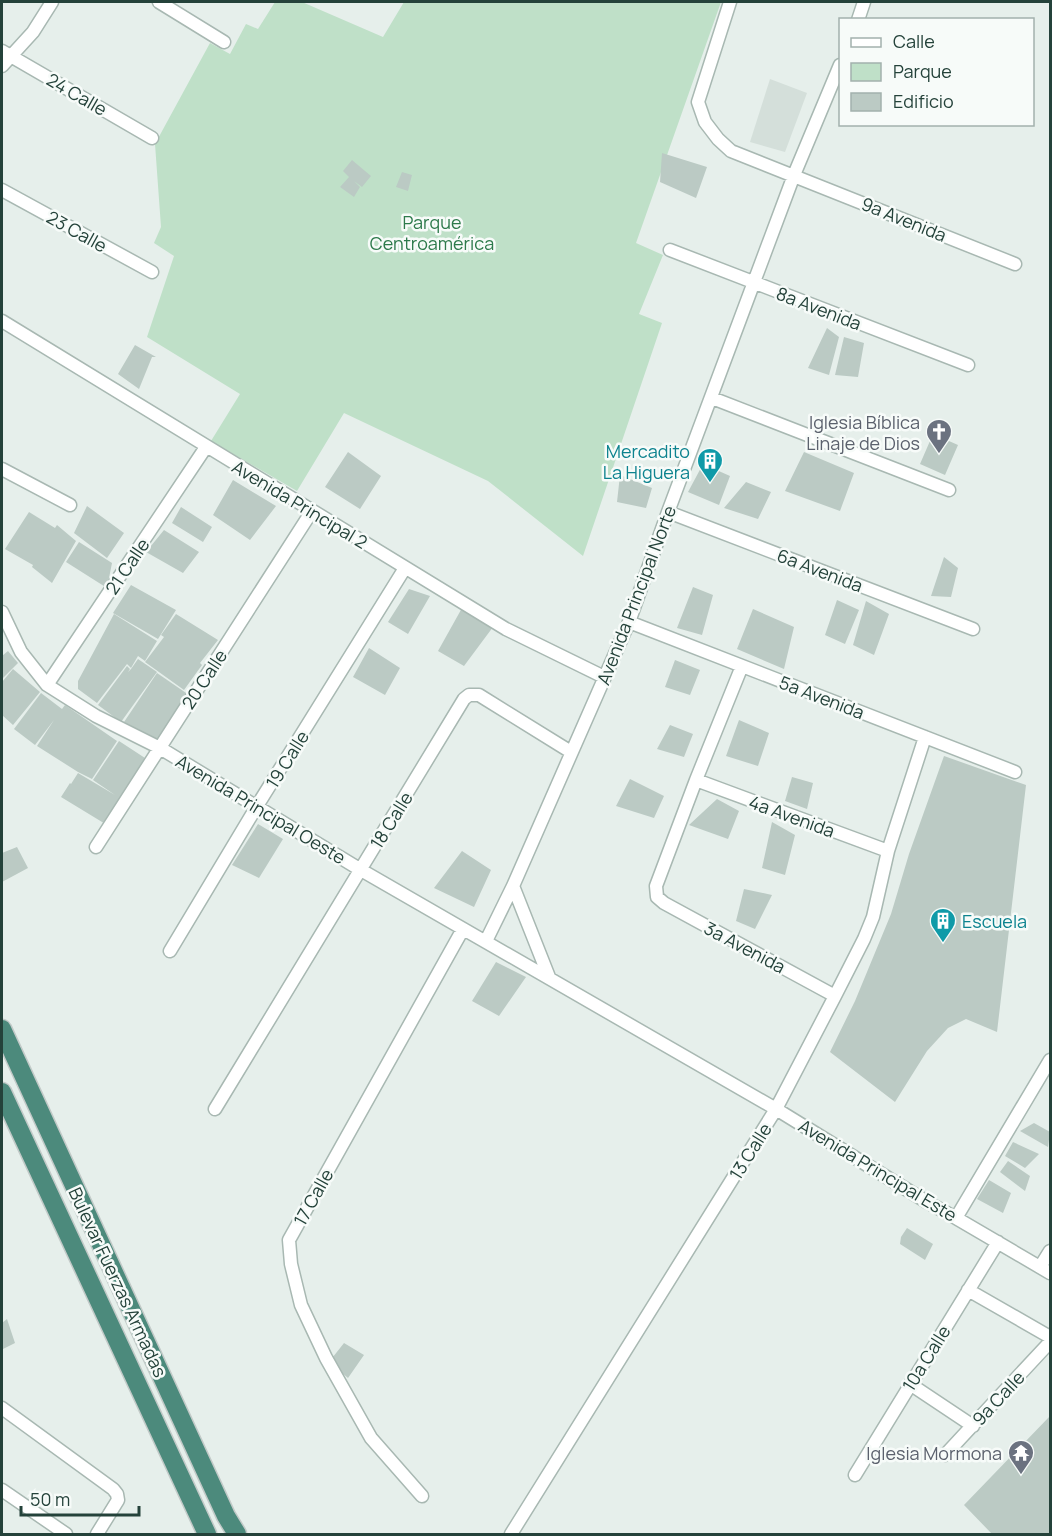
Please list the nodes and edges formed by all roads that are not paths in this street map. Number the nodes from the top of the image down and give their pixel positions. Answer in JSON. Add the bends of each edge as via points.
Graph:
{"nodes":[{"id":1,"x":52,"y":2,"type":"edge"},
{"id":2,"x":159,"y":2,"type":"edge"},
{"id":3,"x":730,"y":2,"type":"edge"},
{"id":4,"x":864,"y":2,"type":"edge"},
{"id":5,"x":859,"y":18,"type":"edge"},
{"id":6,"x":224,"y":42,"type":"dead end"},
{"id":7,"x":7,"y":54,"type":"edge"},
{"id":8,"x":2,"y":66,"type":"edge"},
{"id":9,"x":839,"y":66,"type":"edge"},
{"id":10,"x":152,"y":138,"type":"dead end"},
{"id":11,"x":794,"y":175,"type":"junction"},
{"id":12,"x":2,"y":190,"type":"edge"},
{"id":13,"x":670,"y":250,"type":"dead end"},
{"id":14,"x":1014,"y":264,"type":"dead end"},
{"id":15,"x":152,"y":272,"type":"dead end"},
{"id":16,"x":753,"y":282,"type":"junction"},
{"id":17,"x":2,"y":321,"type":"edge"},
{"id":18,"x":968,"y":365,"type":"dead end"},
{"id":19,"x":712,"y":398,"type":"junction"},
{"id":20,"x":206,"y":447,"type":"junction"},
{"id":21,"x":2,"y":469,"type":"edge"},
{"id":22,"x":949,"y":490,"type":"dead end"},
{"id":23,"x":70,"y":505,"type":"dead end"},
{"id":24,"x":312,"y":511,"type":"junction"},
{"id":25,"x":668,"y":512,"type":"junction"},
{"id":26,"x":405,"y":568,"type":"junction"},
{"id":27,"x":2,"y":612,"type":"edge"},
{"id":28,"x":629,"y":622,"type":"junction"},
{"id":29,"x":973,"y":629,"type":"dead end"},
{"id":30,"x":742,"y":666,"type":"junction"},
{"id":31,"x":604,"y":678,"type":"junction"},
{"id":32,"x":47,"y":685,"type":"junction"},
{"id":33,"x":926,"y":737,"type":"junction"},
{"id":34,"x":160,"y":748,"type":"junction"},
{"id":35,"x":571,"y":752,"type":"junction"},
{"id":36,"x":1015,"y":771,"type":"dead end"},
{"id":37,"x":696,"y":780,"type":"junction"},
{"id":38,"x":257,"y":806,"type":"junction"},
{"id":39,"x":96,"y":847,"type":"dead end"},
{"id":40,"x":888,"y":851,"type":"junction"},
{"id":41,"x":361,"y":870,"type":"junction"},
{"id":42,"x":513,"y":886,"type":"junction"},
{"id":43,"x":463,"y":929,"type":"junction"},
{"id":44,"x":486,"y":941,"type":"junction"},
{"id":45,"x":170,"y":951,"type":"dead end"},
{"id":46,"x":549,"y":977,"type":"junction"},
{"id":47,"x":836,"y":996,"type":"junction"},
{"id":48,"x":2,"y":1029,"type":"edge"},
{"id":49,"x":1050,"y":1060,"type":"edge"},
{"id":50,"x":2,"y":1092,"type":"edge"},
{"id":51,"x":215,"y":1109,"type":"dead end"},
{"id":52,"x":776,"y":1109,"type":"junction"},
{"id":53,"x":956,"y":1218,"type":"junction"},
{"id":54,"x":998,"y":1242,"type":"junction"},
{"id":55,"x":1050,"y":1251,"type":"edge"},
{"id":56,"x":1045,"y":1270,"type":"edge"},
{"id":57,"x":968,"y":1290,"type":"junction"},
{"id":58,"x":1050,"y":1340,"type":"edge"},
{"id":59,"x":910,"y":1384,"type":"junction"},
{"id":60,"x":2,"y":1408,"type":"edge"},
{"id":61,"x":973,"y":1426,"type":"junction"},
{"id":62,"x":945,"y":1455,"type":"dead end"},
{"id":63,"x":855,"y":1475,"type":"dead end"},
{"id":64,"x":2,"y":1490,"type":"edge"},
{"id":65,"x":422,"y":1496,"type":"dead end"},
{"id":66,"x":66,"y":1534,"type":"edge"},
{"id":67,"x":97,"y":1534,"type":"edge"},
{"id":68,"x":207,"y":1534,"type":"edge"},
{"id":69,"x":237,"y":1534,"type":"edge"},
{"id":70,"x":511,"y":1534,"type":"edge"}],
"edges":[{"from":1,"to":7,"type":"street","via":[[33,32]]},
{"from":2,"to":6,"type":"street"},
{"from":3,"to":11,"type":"street","name":"9a Avenida","via":[[698,102],[705,122],[731,151]]},
{"from":4,"to":5,"type":"street"},
{"from":7,"to":8,"type":"street"},
{"from":7,"to":10,"type":"street","name":"24 Calle"},
{"from":9,"to":11,"type":"street","name":"Avenida Principal Norte"},
{"from":11,"to":14,"type":"street","name":"9a Avenida"},
{"from":11,"to":16,"type":"street","name":"Avenida Principal Norte"},
{"from":12,"to":15,"type":"street","name":"23 Calle"},
{"from":13,"to":16,"type":"street","name":"8a Avenida"},
{"from":16,"to":18,"type":"street","name":"8a Avenida"},
{"from":16,"to":19,"type":"street","name":"Avenida Principal Norte"},
{"from":17,"to":20,"type":"street","name":"Avenida Principal 2"},
{"from":19,"to":22,"type":"street"},
{"from":19,"to":25,"type":"street","name":"Avenida Principal Norte"},
{"from":20,"to":24,"type":"street","name":"Avenida Principal 2"},
{"from":20,"to":32,"type":"street","name":"21 Calle"},
{"from":21,"to":23,"type":"street"},
{"from":24,"to":26,"type":"street","name":"Avenida Principal 2"},
{"from":24,"to":34,"type":"street","name":"20 Calle"},
{"from":25,"to":28,"type":"street","name":"Avenida Principal Norte"},
{"from":25,"to":29,"type":"street","name":"6a Avenida"},
{"from":26,"to":31,"type":"street","name":"Avenida Principal 2","via":[[506,629]]},
{"from":26,"to":38,"type":"street","name":"19 Calle"},
{"from":27,"to":32,"type":"street","name":"Avenida Principal Oeste","via":[[21,652]]},
{"from":28,"to":30,"type":"street","name":"5a Avenida"},
{"from":28,"to":31,"type":"street","name":"Avenida Principal Norte"},
{"from":30,"to":33,"type":"street","name":"5a Avenida"},
{"from":30,"to":37,"type":"street"},
{"from":31,"to":35,"type":"street","name":"Avenida Principal Norte"},
{"from":32,"to":34,"type":"street","name":"Avenida Principal Oeste","via":[[96,716]]},
{"from":33,"to":36,"type":"street","name":"5a Avenida"},
{"from":33,"to":40,"type":"street","name":"13 Calle"},
{"from":34,"to":38,"type":"street","name":"Avenida Principal Oeste"},
{"from":34,"to":39,"type":"street","name":"20 Calle"},
{"from":35,"to":41,"type":"street","name":"18 Calle","via":[[479,695],[469,695]]},
{"from":35,"to":42,"type":"street","name":"Avenida Principal Norte"},
{"from":37,"to":40,"type":"street","name":"4a Avenida"},
{"from":37,"to":47,"type":"street","name":"3a Avenida","via":[[656,886],[657,897]]},
{"from":38,"to":41,"type":"street","name":"Avenida Principal Oeste"},
{"from":38,"to":45,"type":"street","name":"19 Calle"},
{"from":40,"to":47,"type":"street","name":"13 Calle","via":[[873,918]]},
{"from":41,"to":43,"type":"street","name":"Avenida Principal Oeste"},
{"from":41,"to":51,"type":"street","name":"18 Calle"},
{"from":42,"to":44,"type":"street","name":"Avenida Principal Norte"},
{"from":42,"to":46,"type":"street"},
{"from":43,"to":44,"type":"street","name":"Avenida Principal Oeste"},
{"from":43,"to":65,"type":"street","name":"17 Calle","via":[[289,1240],[301,1305],[326,1358],[371,1438]]},
{"from":44,"to":46,"type":"street","name":"Avenida Principal Oeste"},
{"from":46,"to":52,"type":"street","name":"Avenida Principal Este"},
{"from":47,"to":52,"type":"street","name":"13 Calle"},
{"from":48,"to":69,"type":"highway","name":"Bulevar Fuerzas Armadas"},
{"from":49,"to":53,"type":"street"},
{"from":50,"to":68,"type":"highway","name":"Bulevar Fuerzas Armadas"},
{"from":52,"to":53,"type":"street","name":"Avenida Principal Este"},
{"from":52,"to":70,"type":"street","name":"13 Calle"},
{"from":53,"to":54,"type":"street","name":"Avenida Principal Este"},
{"from":54,"to":56,"type":"street","name":"Avenida Principal Este"},
{"from":54,"to":57,"type":"street","name":"10a Calle"},
{"from":55,"to":56,"type":"street"},
{"from":57,"to":58,"type":"street"},
{"from":57,"to":59,"type":"street","name":"10a Calle"},
{"from":58,"to":61,"type":"street","name":"9a Calle"},
{"from":59,"to":61,"type":"street"},
{"from":59,"to":63,"type":"street","name":"10a Calle"},
{"from":60,"to":67,"type":"street","via":[[117,1494],[118,1500]]},
{"from":61,"to":62,"type":"street","name":"9a Calle"},
{"from":64,"to":66,"type":"street"}]}
